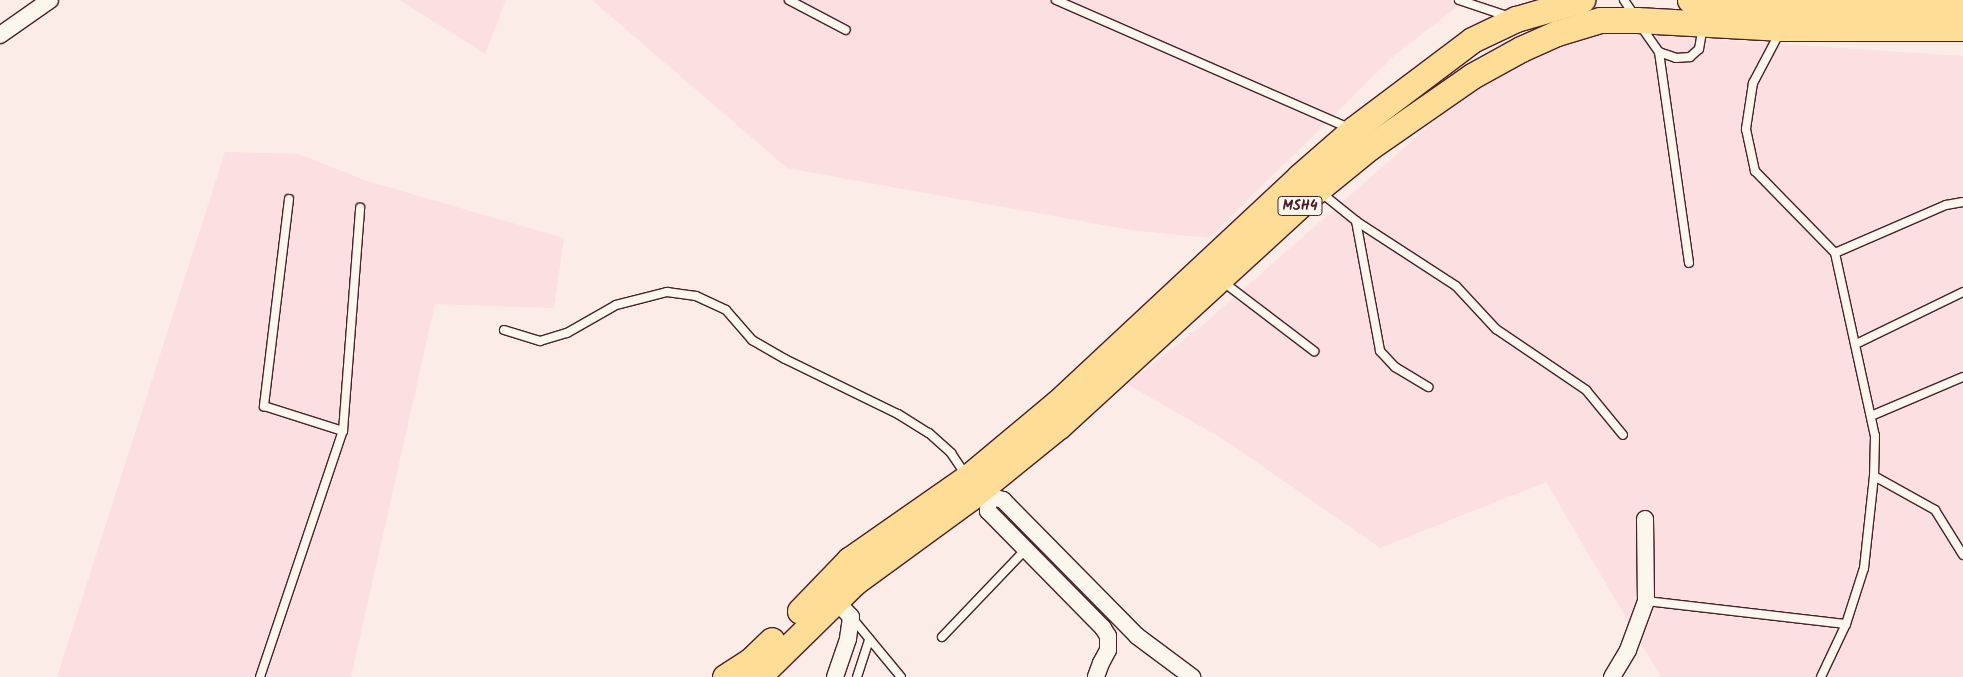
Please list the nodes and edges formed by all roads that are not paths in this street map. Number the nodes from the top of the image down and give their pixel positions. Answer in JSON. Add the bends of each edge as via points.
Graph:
{"nodes":[{"id":1,"x":50,"y":0,"type":"edge"},
{"id":2,"x":789,"y":0,"type":"edge"},
{"id":3,"x":1056,"y":0,"type":"edge"},
{"id":4,"x":1459,"y":0,"type":"edge"},
{"id":5,"x":1582,"y":0,"type":"edge"},
{"id":6,"x":1855,"y":4,"type":"edge"},
{"id":7,"x":1963,"y":9,"type":"edge"},
{"id":8,"x":1630,"y":10,"type":"edge"},
{"id":9,"x":1702,"y":10,"type":"edge"},
{"id":10,"x":1516,"y":19,"type":"junction"},
{"id":11,"x":1784,"y":19,"type":"junction"},
{"id":12,"x":1963,"y":28,"type":"edge"},
{"id":13,"x":846,"y":30,"type":"dead end"},
{"id":14,"x":1,"y":33,"type":"edge"},
{"id":15,"x":1659,"y":52,"type":"junction"},
{"id":16,"x":1354,"y":129,"type":"junction"},
{"id":17,"x":1308,"y":183,"type":"junction"},
{"id":18,"x":289,"y":199,"type":"dead end"},
{"id":19,"x":1963,"y":202,"type":"edge"},
{"id":20,"x":360,"y":208,"type":"dead end"},
{"id":21,"x":1356,"y":222,"type":"junction"},
{"id":22,"x":1835,"y":253,"type":"junction"},
{"id":23,"x":1689,"y":263,"type":"dead end"},
{"id":24,"x":1211,"y":274,"type":"junction"},
{"id":25,"x":1963,"y":292,"type":"edge"},
{"id":26,"x":504,"y":330,"type":"dead end"},
{"id":27,"x":1856,"y":344,"type":"junction"},
{"id":28,"x":1314,"y":351,"type":"dead end"},
{"id":29,"x":1963,"y":377,"type":"edge"},
{"id":30,"x":1428,"y":387,"type":"dead end"},
{"id":31,"x":1871,"y":416,"type":"junction"},
{"id":32,"x":343,"y":431,"type":"junction"},
{"id":33,"x":1623,"y":435,"type":"dead end"},
{"id":34,"x":1874,"y":476,"type":"junction"},
{"id":35,"x":979,"y":488,"type":"junction"},
{"id":36,"x":1645,"y":520,"type":"dead end"},
{"id":37,"x":1026,"y":549,"type":"junction"},
{"id":38,"x":1963,"y":555,"type":"edge"},
{"id":39,"x":836,"y":601,"type":"junction"},
{"id":40,"x":1646,"y":601,"type":"junction"},
{"id":41,"x":1846,"y":624,"type":"junction"},
{"id":42,"x":942,"y":637,"type":"dead end"},
{"id":43,"x":869,"y":639,"type":"junction"},
{"id":44,"x":260,"y":677,"type":"edge"},
{"id":45,"x":725,"y":677,"type":"edge"},
{"id":46,"x":758,"y":677,"type":"edge"},
{"id":47,"x":835,"y":677,"type":"edge"},
{"id":48,"x":856,"y":677,"type":"edge"},
{"id":49,"x":901,"y":677,"type":"edge"},
{"id":50,"x":1096,"y":677,"type":"edge"},
{"id":51,"x":1192,"y":677,"type":"edge"},
{"id":52,"x":1612,"y":677,"type":"edge"},
{"id":53,"x":1821,"y":677,"type":"edge"}],
"edges":[{"from":1,"to":14,"type":"street"},
{"from":2,"to":13,"type":"lane"},
{"from":3,"to":16,"type":"lane"},
{"from":4,"to":10,"type":"lane"},
{"from":5,"to":10,"type":"main road","number":"MSH4"},
{"from":6,"to":7,"type":"main road","number":"MSH4"},
{"from":6,"to":11,"type":"main road","number":"MSH4"},
{"from":8,"to":9,"type":"main road","number":"MSH4"},
{"from":8,"to":15,"type":"lane"},
{"from":8,"to":17,"type":"main road","number":"MSH4","via":[[1557,33],[1521,49],[1472,76],[1370,147]]},
{"from":9,"to":11,"type":"main road","number":"MSH4"},
{"from":9,"to":15,"type":"lane","via":[[1699,49],[1690,57],[1676,58]]},
{"from":10,"to":16,"type":"main road","number":"MSH4","via":[[1472,40]]},
{"from":11,"to":12,"type":"main road","number":"MSH4"},
{"from":11,"to":22,"type":"lane","via":[[1753,83],[1746,129],[1755,171]]},
{"from":15,"to":23,"type":"lane"},
{"from":16,"to":17,"type":"main road","number":"MSH4"},
{"from":17,"to":21,"type":"lane"},
{"from":17,"to":24,"type":"main road","number":"MSH4"},
{"from":18,"to":32,"type":"lane","via":[[264,406]]},
{"from":19,"to":22,"type":"lane","via":[[1946,205]]},
{"from":20,"to":32,"type":"lane"},
{"from":21,"to":30,"type":"lane","via":[[1380,351],[1395,367]]},
{"from":21,"to":33,"type":"lane","via":[[1456,286],[1496,329],[1586,390]]},
{"from":22,"to":27,"type":"lane"},
{"from":24,"to":28,"type":"lane"},
{"from":24,"to":35,"type":"main road","number":"MSH4","via":[[1058,402]]},
{"from":25,"to":27,"type":"lane"},
{"from":26,"to":35,"type":"lane","via":[[540,341],[567,333],[616,305],[667,292],[696,296],[726,310],[752,340],[930,433]]},
{"from":27,"to":31,"type":"lane"},
{"from":29,"to":31,"type":"lane"},
{"from":31,"to":34,"type":"lane","via":[[1875,436]]},
{"from":32,"to":44,"type":"lane"},
{"from":34,"to":38,"type":"lane","via":[[1935,510]]},
{"from":34,"to":41,"type":"lane","via":[[1864,568]]},
{"from":35,"to":37,"type":"street","via":[[988,511]]},
{"from":35,"to":39,"type":"main road","number":"MSH4","via":[[849,560]]},
{"from":35,"to":51,"type":"street","via":[[1003,500],[1137,636]]},
{"from":36,"to":40,"type":"street"},
{"from":37,"to":42,"type":"lane"},
{"from":37,"to":50,"type":"street","via":[[1108,636],[1108,650]]},
{"from":39,"to":43,"type":"lane"},
{"from":39,"to":45,"type":"main road","number":"MSH4"},
{"from":39,"to":46,"type":"main road","number":"MSH4"},
{"from":39,"to":47,"type":"street","via":[[848,639]]},
{"from":40,"to":41,"type":"lane"},
{"from":40,"to":52,"type":"street","via":[[1628,650]]},
{"from":41,"to":53,"type":"lane"},
{"from":43,"to":48,"type":"lane"},
{"from":43,"to":49,"type":"lane"}]}
